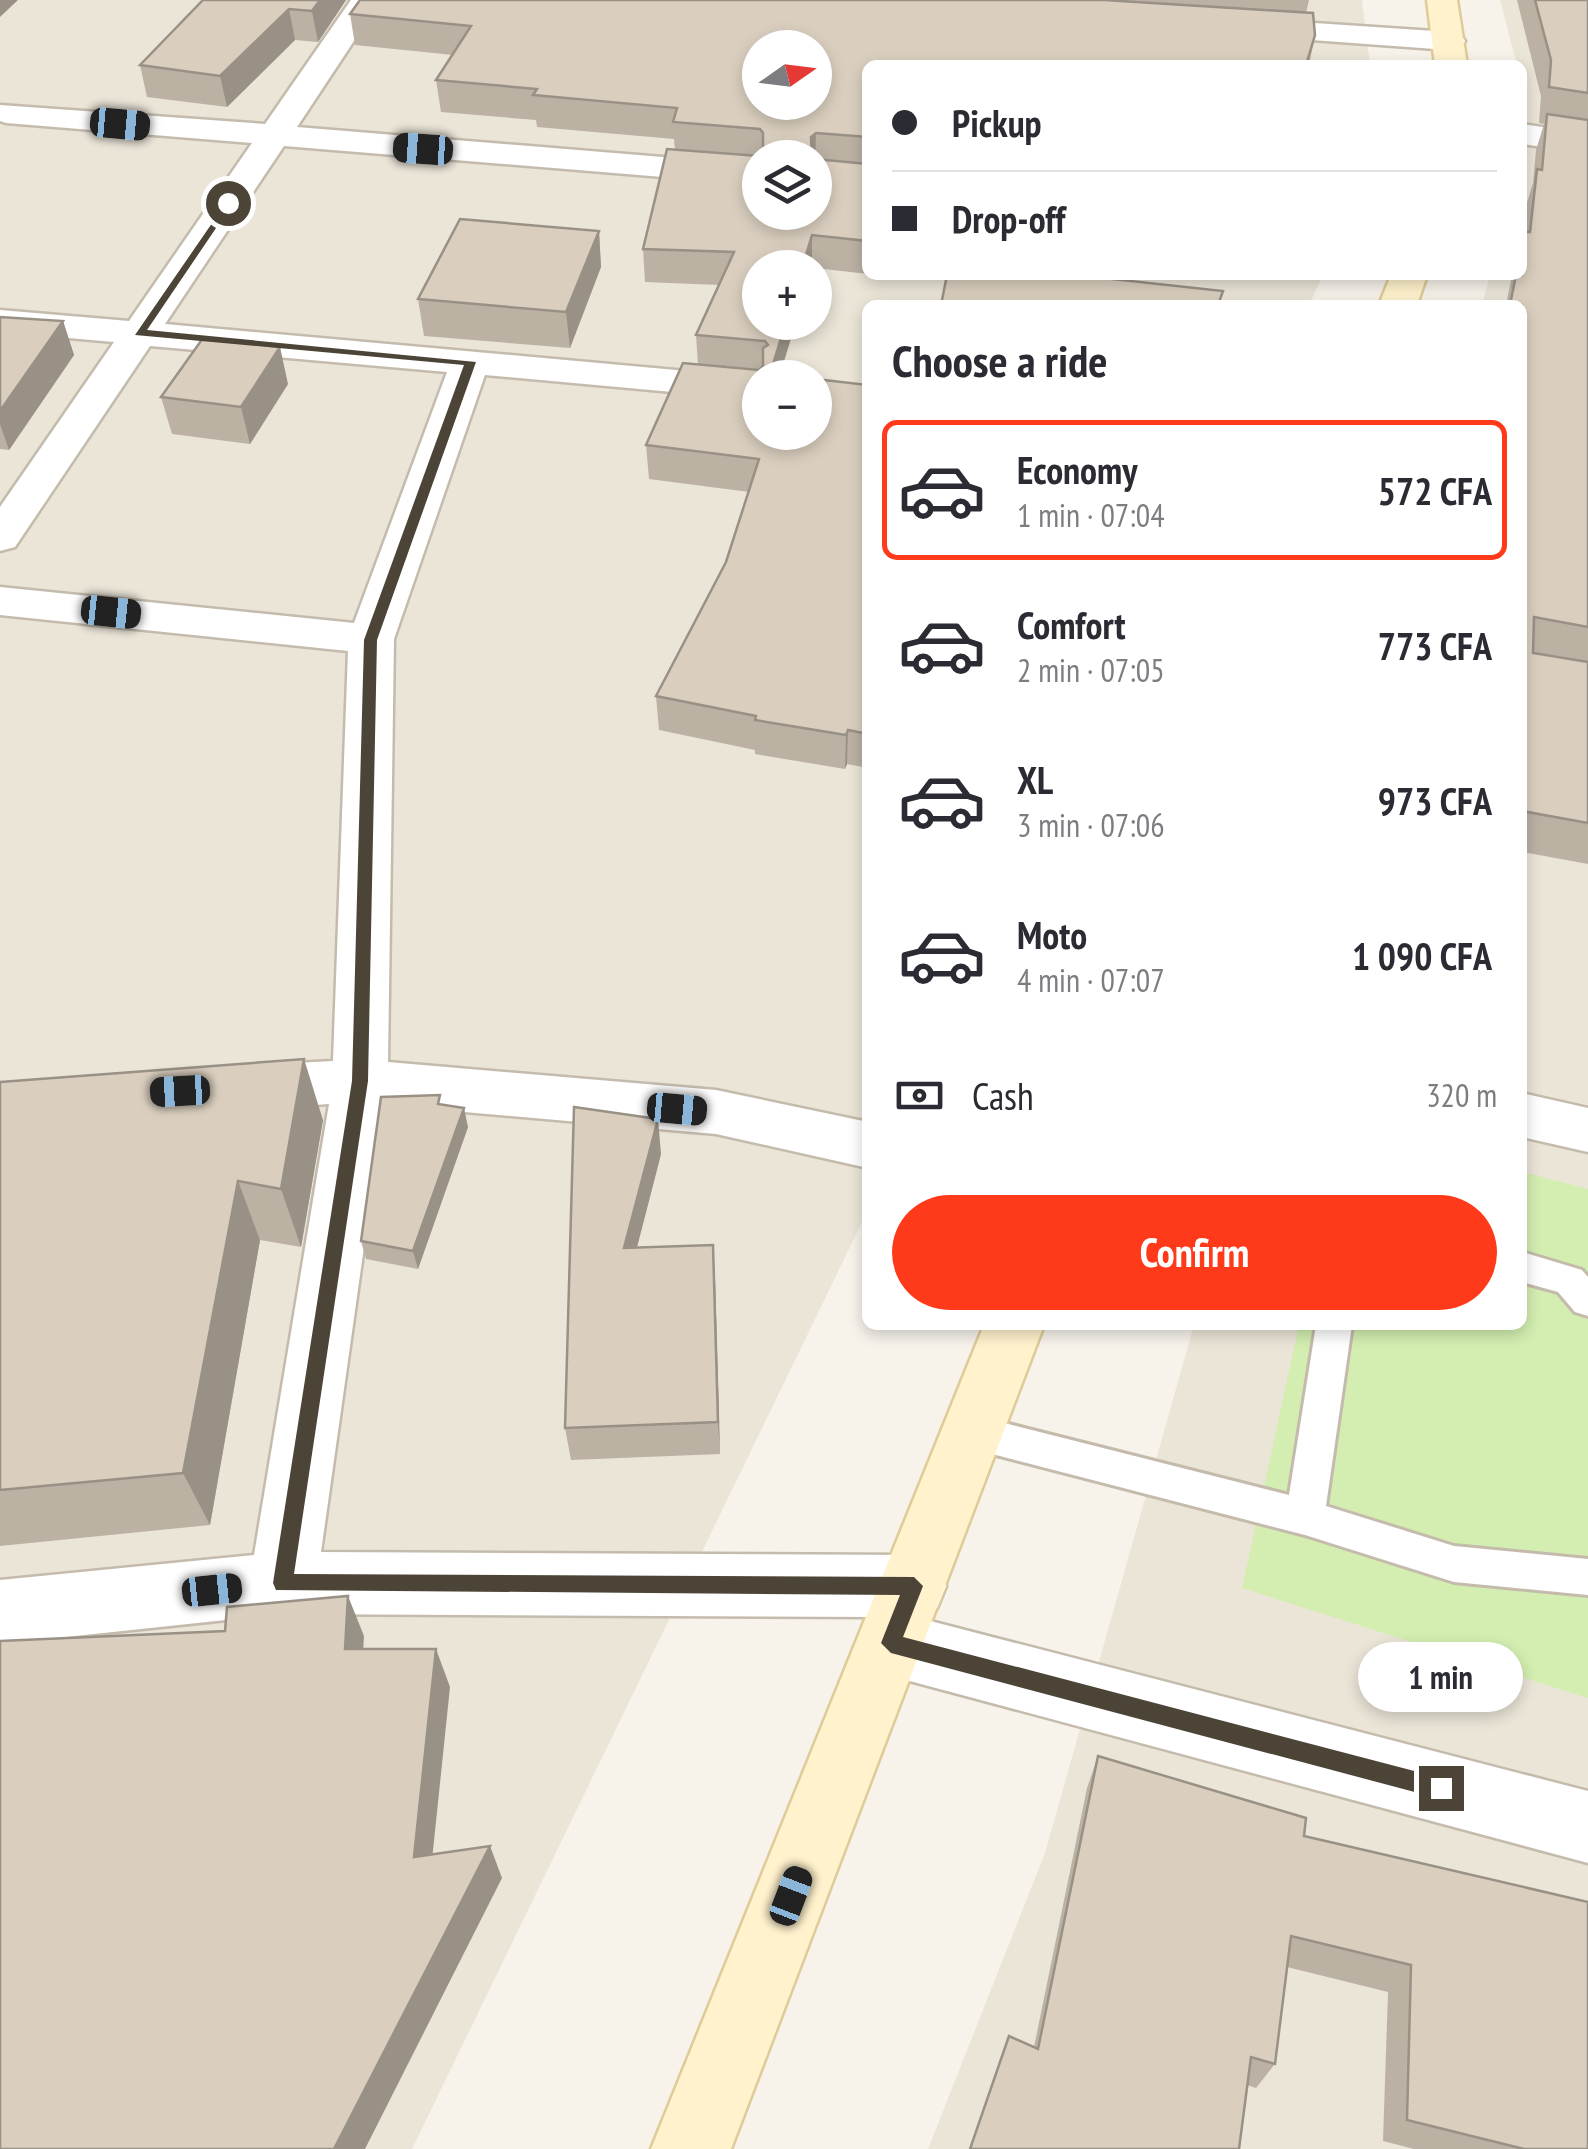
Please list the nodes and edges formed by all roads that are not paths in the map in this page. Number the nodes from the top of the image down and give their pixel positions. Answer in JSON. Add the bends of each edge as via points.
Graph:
{"nodes":[{"id":1,"x":366,"y":0,"type":"edge"},
{"id":2,"x":1442,"y":0,"type":"edge"},
{"id":3,"x":1216,"y":26,"type":"edge"},
{"id":4,"x":1450,"y":53,"type":"edge"},
{"id":5,"x":6,"y":114,"type":"dead end"},
{"id":6,"x":1527,"y":135,"type":"edge"},
{"id":7,"x":273,"y":138,"type":"junction"},
{"id":8,"x":1588,"y":144,"type":"edge"},
{"id":9,"x":742,"y":174,"type":"edge"},
{"id":10,"x":0,"y":321,"type":"edge"},
{"id":11,"x":139,"y":333,"type":"junction"},
{"id":12,"x":470,"y":362,"type":"junction"},
{"id":13,"x":742,"y":386,"type":"edge"},
{"id":14,"x":0,"y":538,"type":"edge"},
{"id":15,"x":0,"y":601,"type":"edge"},
{"id":16,"x":371,"y":640,"type":"junction"},
{"id":17,"x":360,"y":1081,"type":"junction"},
{"id":18,"x":190,"y":1090,"type":"edge"},
{"id":19,"x":1527,"y":1116,"type":"edge"},
{"id":20,"x":1588,"y":1130,"type":"edge"},
{"id":21,"x":862,"y":1144,"type":"edge"},
{"id":22,"x":1527,"y":1268,"type":"edge"},
{"id":23,"x":1588,"y":1301,"type":"edge"},
{"id":24,"x":1012,"y":1330,"type":"edge"},
{"id":25,"x":1333,"y":1330,"type":"edge"},
{"id":26,"x":973,"y":1432,"type":"junction"},
{"id":27,"x":1305,"y":1517,"type":"junction"},
{"id":28,"x":1588,"y":1577,"type":"edge"},
{"id":29,"x":282,"y":1583,"type":"junction"},
{"id":30,"x":0,"y":1612,"type":"edge"},
{"id":31,"x":902,"y":1615,"type":"junction"},
{"id":32,"x":1588,"y":1828,"type":"edge"},
{"id":33,"x":691,"y":2149,"type":"edge"}],
"edges":[{"from":1,"to":7,"type":"street"},
{"from":2,"to":4,"type":"street"},
{"from":3,"to":4,"type":"street"},
{"from":5,"to":7,"type":"street"},
{"from":6,"to":8,"type":"street"},
{"from":7,"to":9,"type":"street"},
{"from":7,"to":11,"type":"street"},
{"from":10,"to":11,"type":"street"},
{"from":11,"to":12,"type":"street"},
{"from":11,"to":14,"type":"street"},
{"from":12,"to":13,"type":"street"},
{"from":12,"to":16,"type":"street"},
{"from":15,"to":16,"type":"street"},
{"from":16,"to":17,"type":"street"},
{"from":17,"to":18,"type":"street"},
{"from":17,"to":21,"type":"street","via":[[716,1112]]},
{"from":17,"to":29,"type":"street"},
{"from":19,"to":20,"type":"street"},
{"from":22,"to":23,"type":"lane","via":[[1570,1281]]},
{"from":24,"to":26,"type":"street"},
{"from":25,"to":27,"type":"lane"},
{"from":26,"to":27,"type":"lane"},
{"from":26,"to":31,"type":"street"},
{"from":27,"to":28,"type":"lane","via":[[1454,1564]]},
{"from":29,"to":30,"type":"street"},
{"from":29,"to":31,"type":"street"},
{"from":31,"to":32,"type":"street"},
{"from":31,"to":33,"type":"street"}]}
